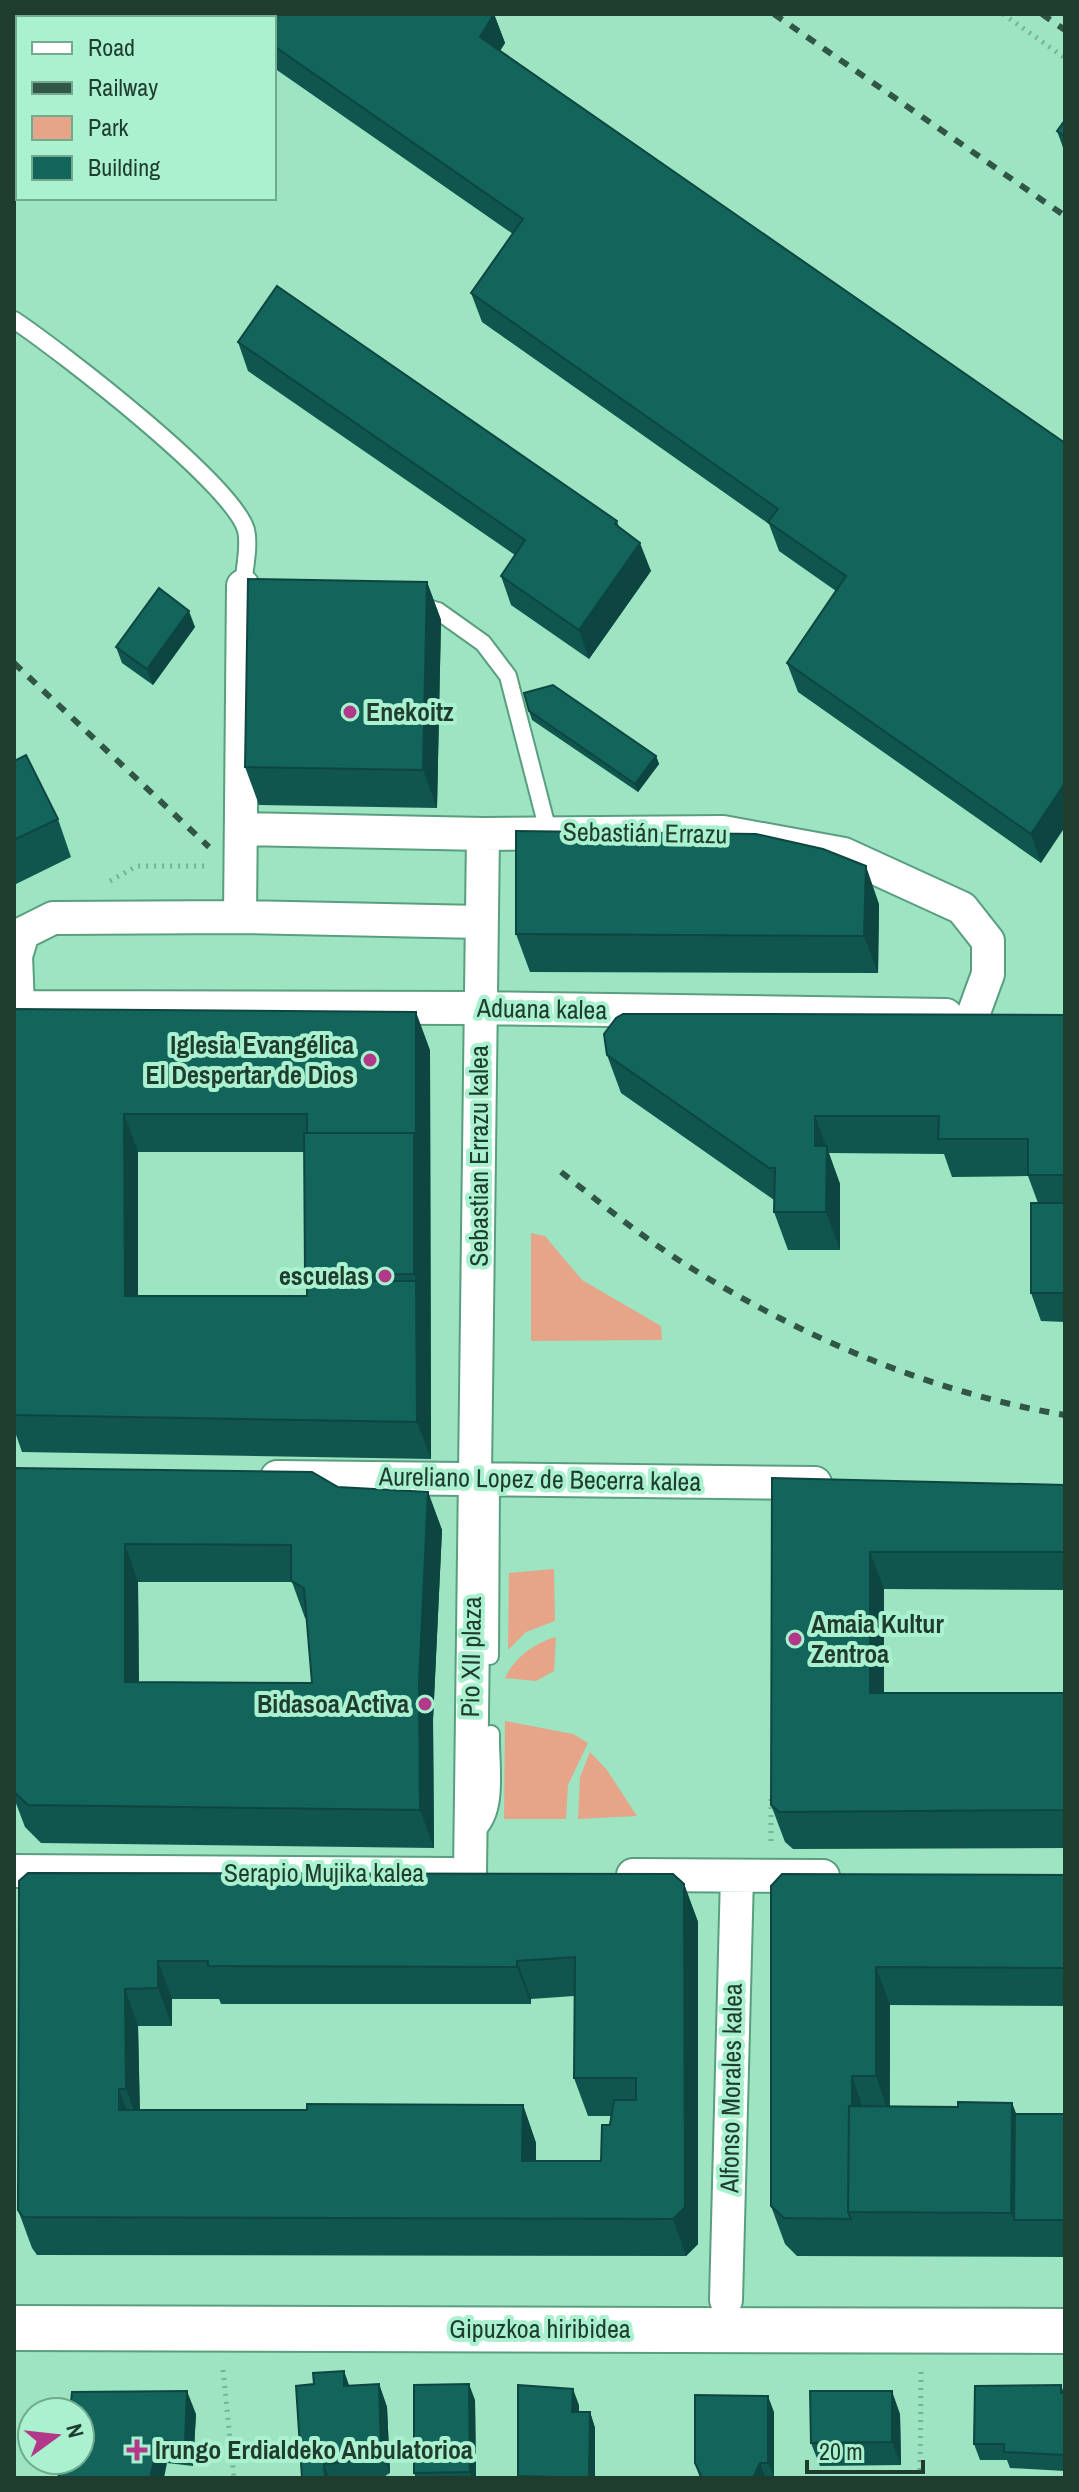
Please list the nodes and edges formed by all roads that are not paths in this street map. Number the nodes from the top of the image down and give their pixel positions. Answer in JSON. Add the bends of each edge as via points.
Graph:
{"nodes":[{"id":1,"x":14,"y":320,"type":"edge"},
{"id":2,"x":256,"y":587,"type":"joint"},
{"id":3,"x":400,"y":600,"type":"edge"},
{"id":4,"x":243,"y":829,"type":"junction"},
{"id":5,"x":548,"y":831,"type":"junction"},
{"id":6,"x":483,"y":834,"type":"junction"},
{"id":7,"x":240,"y":917,"type":"junction"},
{"id":8,"x":480,"y":922,"type":"junction"},
{"id":9,"x":15,"y":1008,"type":"edge"},
{"id":10,"x":479,"y":1008,"type":"junction"},
{"id":11,"x":988,"y":1016,"type":"joint"},
{"id":12,"x":239,"y":1477,"type":"edge"},
{"id":13,"x":484,"y":1479,"type":"junction"},
{"id":14,"x":851,"y":1484,"type":"edge"},
{"id":15,"x":490,"y":1656,"type":"dead end"},
{"id":16,"x":491,"y":1734,"type":"dead end"},
{"id":17,"x":470,"y":1835,"type":"junction"},
{"id":18,"x":14,"y":1871,"type":"edge"},
{"id":19,"x":485,"y":1874,"type":"joint"},
{"id":20,"x":609,"y":1875,"type":"edge"},
{"id":21,"x":737,"y":1876,"type":"junction"},
{"id":22,"x":852,"y":1876,"type":"edge"},
{"id":23,"x":14,"y":2299,"type":"edge"},
{"id":24,"x":726,"y":2300,"type":"junction"},
{"id":25,"x":1065,"y":2301,"type":"edge"},
{"id":26,"x":14,"y":2328,"type":"edge"},
{"id":27,"x":1065,"y":2331,"type":"edge"}],
"edges":[{"from":1,"to":2,"type":"lane","via":[[67,356],[216,487],[246,530]]},
{"from":2,"to":4,"type":"street"},
{"from":3,"to":5,"type":"lane","via":[[438,611],[483,643],[508,676]]},
{"from":4,"to":6,"type":"street"},
{"from":4,"to":7,"type":"street"},
{"from":5,"to":6,"type":"street","name":"Sebastián Errazu"},
{"from":5,"to":11,"type":"street","name":"Sebastián Errazu","via":[[723,832],[844,854],[962,908],[988,941]]},
{"from":6,"to":8,"type":"street","name":"Sebastian Errazu kalea"},
{"from":7,"to":8,"type":"street","name":"Aduana kalea"},
{"from":7,"to":9,"type":"street","name":"Aduana kalea","via":[[53,918],[23,933],[16,956]]},
{"from":8,"to":10,"type":"street","name":"Sebastian Errazu kalea"},
{"from":9,"to":10,"type":"street","name":"Aduana kalea"},
{"from":10,"to":11,"type":"street","name":"Aduana kalea"},
{"from":10,"to":13,"type":"street","name":"Sebastian Errazu kalea"},
{"from":12,"to":13,"type":"street","name":"Aureliano Lopez de Becerra kalea"},
{"from":13,"to":14,"type":"street","name":"Aureliano Lopez de Becerra kalea"},
{"from":13,"to":15,"type":"lane","name":"Pio XII plaza"},
{"from":13,"to":17,"type":"street","name":"Pio XII plaza","via":[[472,1505]]},
{"from":16,"to":17,"type":"lane","name":"Pio XII plaza","via":[[490,1814],[485,1826]]},
{"from":17,"to":19,"type":"street","name":"Pio XII plaza"},
{"from":18,"to":19,"type":"street","name":"Serapio Mujika kalea"},
{"from":20,"to":21,"type":"street"},
{"from":21,"to":22,"type":"street"},
{"from":21,"to":24,"type":"street","name":"Alfonso Morales kalea"},
{"from":23,"to":24,"type":"main road","name":"Gipuzkoa hiribidea"},
{"from":24,"to":25,"type":"main road","name":"Gipuzkoa hiribidea"},
{"from":26,"to":27,"type":"main road","name":"Gipuzkoa hiribidea"}]}
